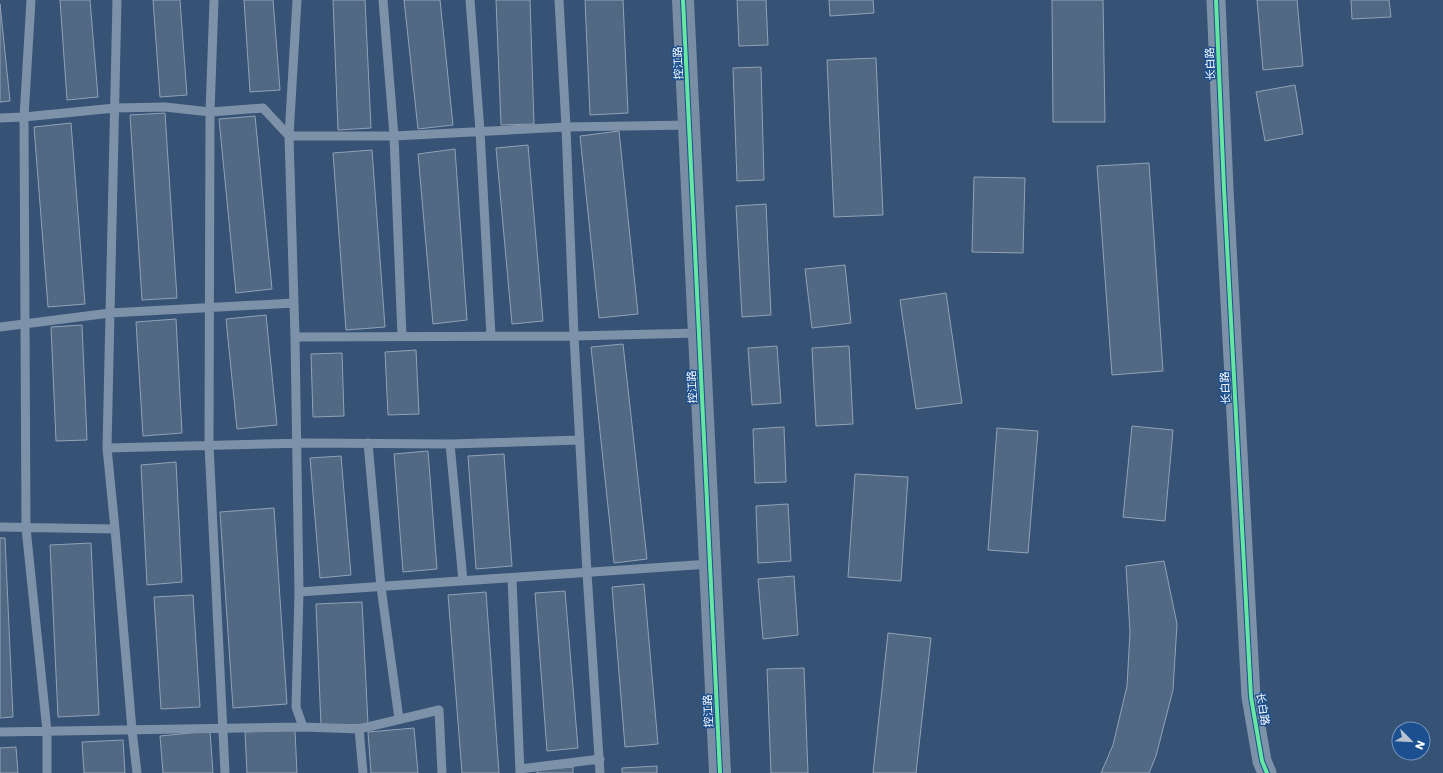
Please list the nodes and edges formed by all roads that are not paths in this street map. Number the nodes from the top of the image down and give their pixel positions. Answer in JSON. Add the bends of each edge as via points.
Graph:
{"nodes":[{"id":1,"x":31,"y":0,"type":"edge"},
{"id":2,"x":118,"y":0,"type":"edge"},
{"id":3,"x":214,"y":0,"type":"edge"},
{"id":4,"x":298,"y":0,"type":"edge"},
{"id":5,"x":383,"y":0,"type":"edge"},
{"id":6,"x":470,"y":0,"type":"edge"},
{"id":7,"x":559,"y":0,"type":"edge"},
{"id":8,"x":683,"y":0,"type":"edge"},
{"id":9,"x":1216,"y":0,"type":"edge"},
{"id":10,"x":115,"y":108,"type":"junction"},
{"id":11,"x":210,"y":112,"type":"junction"},
{"id":12,"x":24,"y":117,"type":"junction"},
{"id":13,"x":0,"y":118,"type":"edge"},
{"id":14,"x":690,"y":125,"type":"junction"},
{"id":15,"x":566,"y":127,"type":"junction"},
{"id":16,"x":480,"y":131,"type":"junction"},
{"id":17,"x":289,"y":136,"type":"junction"},
{"id":18,"x":394,"y":136,"type":"junction"},
{"id":19,"x":294,"y":303,"type":"junction"},
{"id":20,"x":209,"y":308,"type":"junction"},
{"id":21,"x":110,"y":313,"type":"junction"},
{"id":22,"x":25,"y":324,"type":"junction"},
{"id":23,"x":0,"y":327,"type":"edge"},
{"id":24,"x":699,"y":333,"type":"junction"},
{"id":25,"x":402,"y":336,"type":"junction"},
{"id":26,"x":491,"y":336,"type":"junction"},
{"id":27,"x":574,"y":336,"type":"junction"},
{"id":28,"x":295,"y":337,"type":"junction"},
{"id":29,"x":580,"y":440,"type":"junction"},
{"id":30,"x":297,"y":443,"type":"junction"},
{"id":31,"x":368,"y":443,"type":"junction"},
{"id":32,"x":450,"y":444,"type":"junction"},
{"id":33,"x":209,"y":445,"type":"junction"},
{"id":34,"x":107,"y":448,"type":"junction"},
{"id":35,"x":0,"y":527,"type":"edge"},
{"id":36,"x":26,"y":528,"type":"junction"},
{"id":37,"x":114,"y":529,"type":"junction"},
{"id":38,"x":710,"y":564,"type":"junction"},
{"id":39,"x":587,"y":573,"type":"junction"},
{"id":40,"x":512,"y":578,"type":"junction"},
{"id":41,"x":463,"y":581,"type":"junction"},
{"id":42,"x":381,"y":586,"type":"junction"},
{"id":43,"x":299,"y":592,"type":"junction"},
{"id":44,"x":398,"y":720,"type":"junction"},
{"id":45,"x":303,"y":727,"type":"junction"},
{"id":46,"x":224,"y":728,"type":"junction"},
{"id":47,"x":359,"y":729,"type":"junction"},
{"id":48,"x":132,"y":730,"type":"junction"},
{"id":49,"x":47,"y":731,"type":"junction"},
{"id":50,"x":0,"y":732,"type":"edge"},
{"id":51,"x":600,"y":758,"type":"junction"},
{"id":52,"x":520,"y":771,"type":"edge"},
{"id":53,"x":47,"y":773,"type":"edge"},
{"id":54,"x":137,"y":773,"type":"edge"},
{"id":55,"x":225,"y":773,"type":"edge"},
{"id":56,"x":363,"y":773,"type":"edge"},
{"id":57,"x":442,"y":773,"type":"edge"},
{"id":58,"x":600,"y":773,"type":"edge"},
{"id":59,"x":720,"y":773,"type":"edge"},
{"id":60,"x":1267,"y":773,"type":"edge"}],
"edges":[{"from":1,"to":12,"type":"lane"},
{"from":2,"to":10,"type":"lane"},
{"from":3,"to":11,"type":"lane"},
{"from":4,"to":17,"type":"lane"},
{"from":5,"to":18,"type":"lane"},
{"from":6,"to":16,"type":"lane"},
{"from":7,"to":15,"type":"lane"},
{"from":8,"to":14,"type":"main road","name":"控江路"},
{"from":9,"to":60,"type":"street","name":"长白路","via":[[1251,697],[1262,761]]},
{"from":10,"to":11,"type":"lane","via":[[165,107]]},
{"from":10,"to":12,"type":"lane"},
{"from":10,"to":21,"type":"lane"},
{"from":11,"to":17,"type":"lane","via":[[263,108]]},
{"from":11,"to":20,"type":"lane"},
{"from":12,"to":13,"type":"lane"},
{"from":12,"to":22,"type":"lane"},
{"from":14,"to":15,"type":"lane"},
{"from":14,"to":24,"type":"main road","name":"控江路"},
{"from":15,"to":16,"type":"lane"},
{"from":15,"to":27,"type":"lane"},
{"from":16,"to":18,"type":"lane"},
{"from":16,"to":26,"type":"lane"},
{"from":17,"to":18,"type":"lane"},
{"from":17,"to":19,"type":"lane"},
{"from":18,"to":25,"type":"lane"},
{"from":19,"to":20,"type":"lane"},
{"from":19,"to":28,"type":"lane"},
{"from":20,"to":21,"type":"lane"},
{"from":20,"to":33,"type":"lane"},
{"from":21,"to":22,"type":"lane"},
{"from":21,"to":34,"type":"lane"},
{"from":22,"to":23,"type":"lane"},
{"from":22,"to":36,"type":"lane"},
{"from":24,"to":27,"type":"lane"},
{"from":24,"to":38,"type":"main road","name":"控江路"},
{"from":25,"to":26,"type":"lane"},
{"from":25,"to":28,"type":"lane"},
{"from":26,"to":27,"type":"lane"},
{"from":27,"to":29,"type":"lane"},
{"from":28,"to":30,"type":"lane"},
{"from":29,"to":32,"type":"lane"},
{"from":29,"to":39,"type":"lane"},
{"from":30,"to":31,"type":"lane"},
{"from":30,"to":33,"type":"lane"},
{"from":30,"to":43,"type":"lane"},
{"from":31,"to":32,"type":"lane"},
{"from":31,"to":42,"type":"lane"},
{"from":32,"to":41,"type":"lane"},
{"from":33,"to":34,"type":"lane"},
{"from":33,"to":46,"type":"lane"},
{"from":34,"to":37,"type":"lane"},
{"from":35,"to":36,"type":"lane"},
{"from":36,"to":37,"type":"lane"},
{"from":36,"to":49,"type":"lane"},
{"from":37,"to":48,"type":"lane"},
{"from":38,"to":39,"type":"lane"},
{"from":38,"to":59,"type":"main road","name":"控江路"},
{"from":39,"to":40,"type":"lane"},
{"from":39,"to":51,"type":"lane"},
{"from":40,"to":41,"type":"lane"},
{"from":40,"to":52,"type":"lane"},
{"from":41,"to":42,"type":"lane"},
{"from":42,"to":43,"type":"lane"},
{"from":42,"to":44,"type":"lane"},
{"from":43,"to":45,"type":"lane","via":[[296,707]]},
{"from":44,"to":47,"type":"lane"},
{"from":44,"to":57,"type":"lane","via":[[439,710]]},
{"from":45,"to":46,"type":"lane"},
{"from":45,"to":47,"type":"lane"},
{"from":46,"to":48,"type":"lane"},
{"from":46,"to":55,"type":"lane"},
{"from":47,"to":56,"type":"lane"},
{"from":48,"to":49,"type":"lane"},
{"from":48,"to":54,"type":"lane"},
{"from":49,"to":50,"type":"lane"},
{"from":49,"to":53,"type":"lane"},
{"from":51,"to":52,"type":"lane"},
{"from":51,"to":58,"type":"lane"}]}
